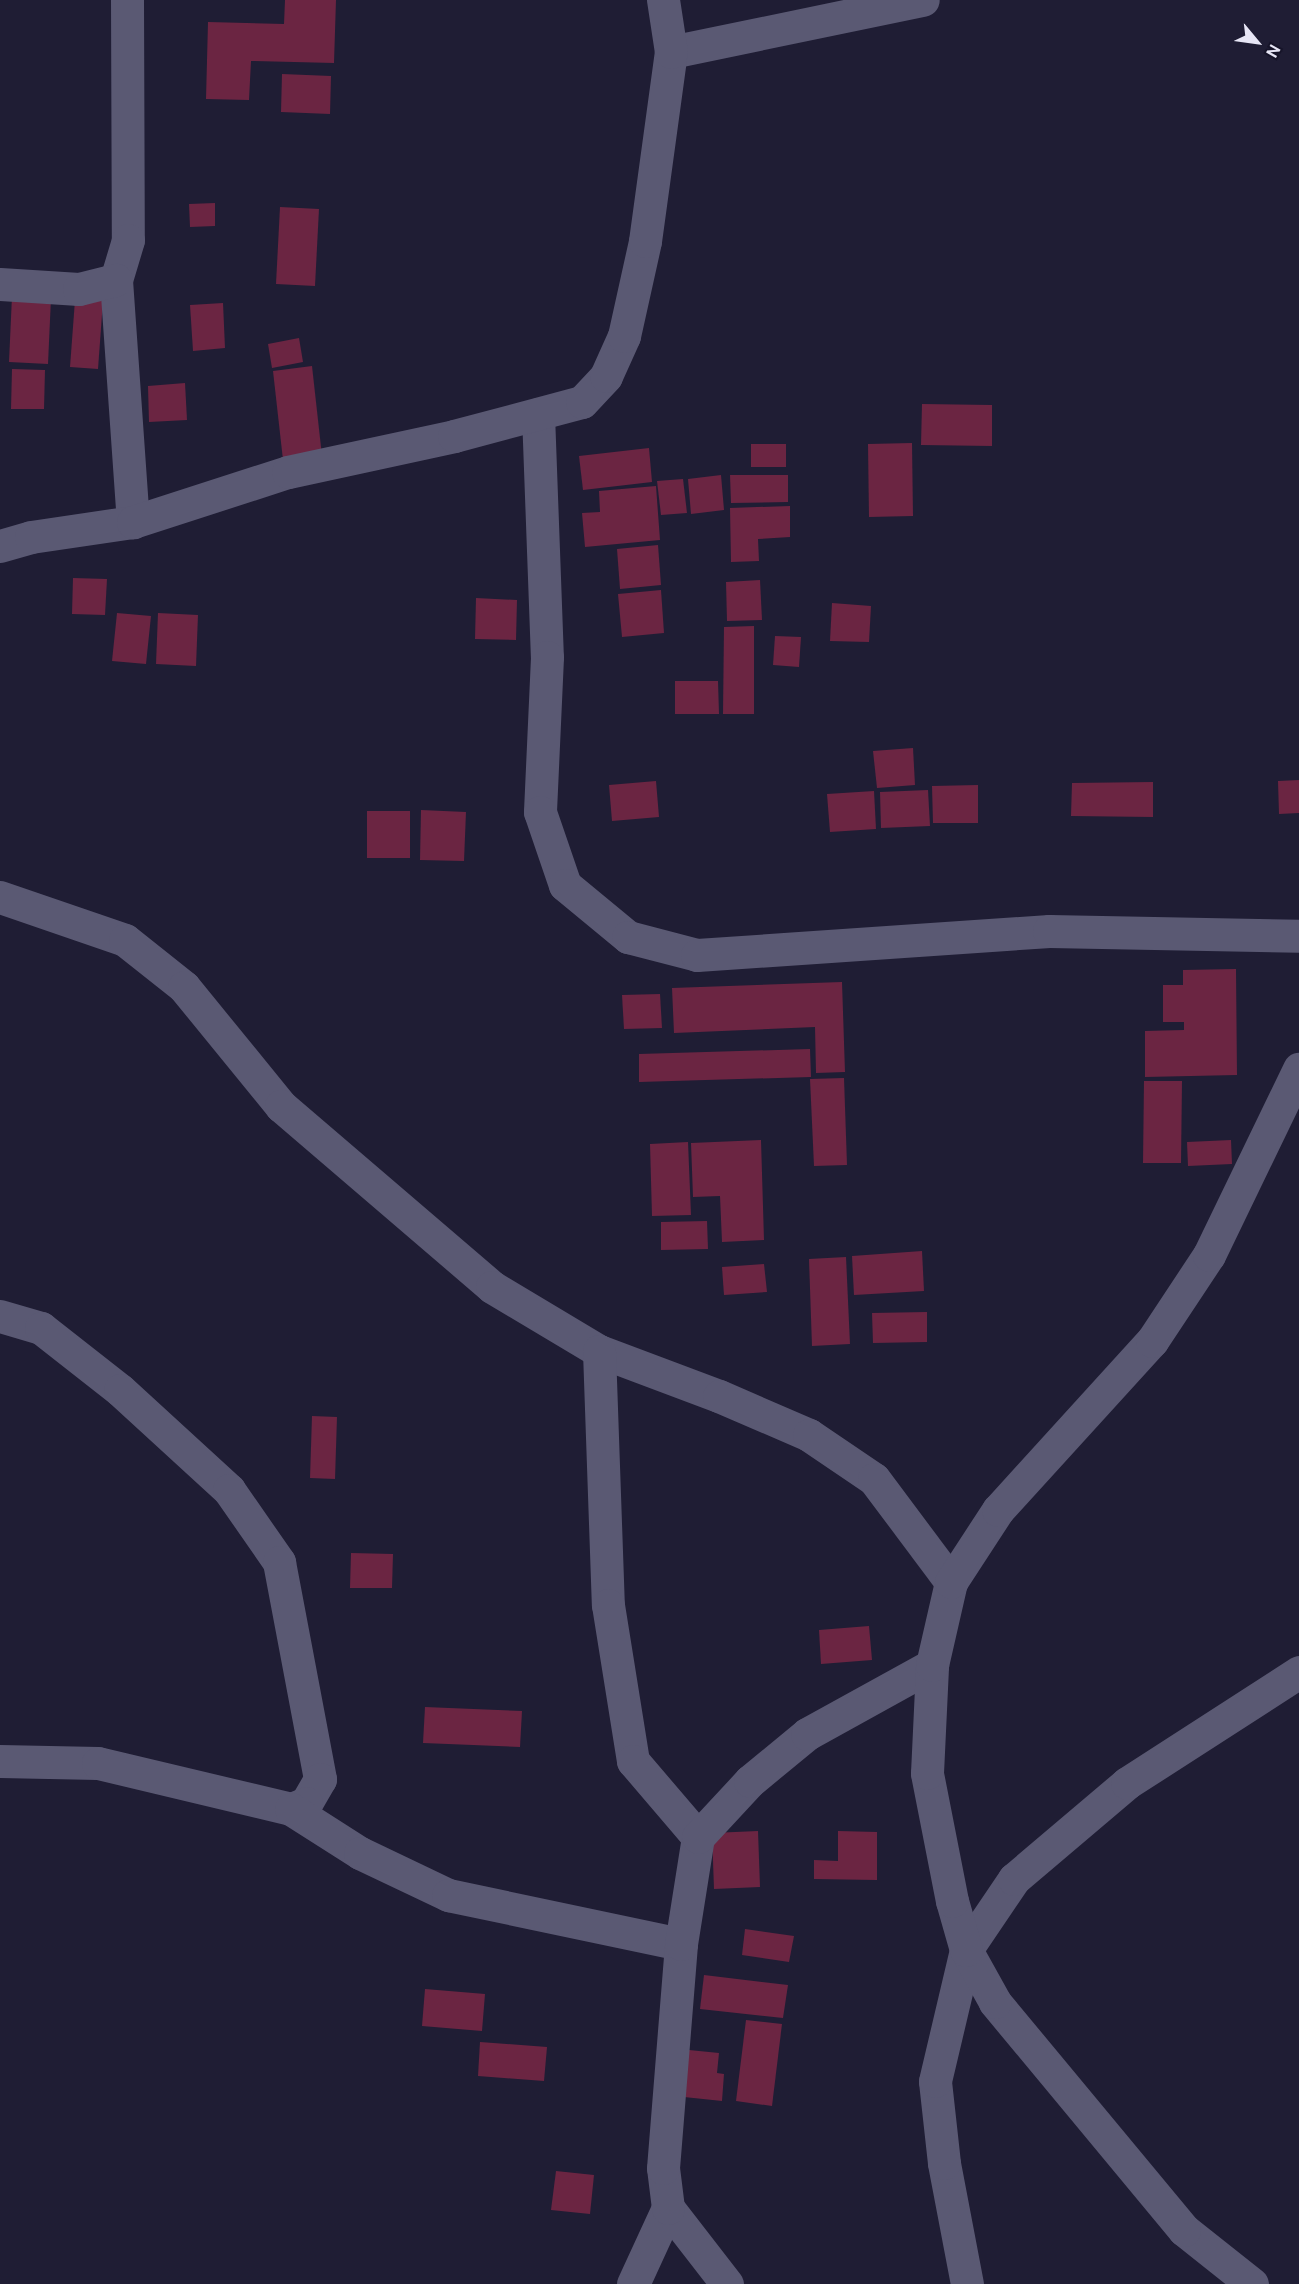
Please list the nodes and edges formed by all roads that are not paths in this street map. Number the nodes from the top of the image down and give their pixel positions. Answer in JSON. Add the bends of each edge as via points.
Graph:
{"nodes":[{"id":1,"x":128,"y":0,"type":"edge"},
{"id":2,"x":663,"y":0,"type":"edge"},
{"id":3,"x":923,"y":0,"type":"edge"},
{"id":4,"x":671,"y":52,"type":"junction"},
{"id":5,"x":116,"y":280,"type":"junction"},
{"id":6,"x":0,"y":284,"type":"edge"},
{"id":7,"x":538,"y":414,"type":"junction"},
{"id":8,"x":133,"y":522,"type":"junction"},
{"id":9,"x":0,"y":546,"type":"edge"},
{"id":10,"x":0,"y":897,"type":"edge"},
{"id":11,"x":1299,"y":936,"type":"edge"},
{"id":12,"x":1299,"y":1069,"type":"edge"},
{"id":13,"x":0,"y":1316,"type":"edge"},
{"id":14,"x":599,"y":1351,"type":"junction"},
{"id":15,"x":951,"y":1582,"type":"junction"},
{"id":16,"x":932,"y":1665,"type":"junction"},
{"id":17,"x":1299,"y":1672,"type":"edge"},
{"id":18,"x":0,"y":1761,"type":"edge"},
{"id":19,"x":291,"y":1809,"type":"junction"},
{"id":20,"x":698,"y":1837,"type":"junction"},
{"id":21,"x":681,"y":1944,"type":"junction"},
{"id":22,"x":966,"y":1950,"type":"junction"},
{"id":23,"x":668,"y":2208,"type":"junction"},
{"id":24,"x":633,"y":2284,"type":"edge"},
{"id":25,"x":727,"y":2284,"type":"edge"},
{"id":26,"x":967,"y":2284,"type":"edge"},
{"id":27,"x":1252,"y":2284,"type":"edge"}],
"edges":[{"from":1,"to":5,"type":"street","via":[[128,240]]},
{"from":2,"to":4,"type":"street"},
{"from":3,"to":4,"type":"street"},
{"from":4,"to":7,"type":"street","via":[[645,241],[624,336],[606,376],[582,402]]},
{"from":5,"to":6,"type":"street","via":[[80,289]]},
{"from":5,"to":8,"type":"street"},
{"from":7,"to":8,"type":"street","via":[[288,472]]},
{"from":7,"to":11,"type":"street","via":[[547,657],[540,812],[565,885],[628,937],[697,955],[1049,931]]},
{"from":8,"to":9,"type":"street","via":[[31,537]]},
{"from":10,"to":14,"type":"street","via":[[125,940],[184,987],[281,1106],[492,1287]]},
{"from":12,"to":15,"type":"street","via":[[1209,1255],[1152,1341],[998,1510]]},
{"from":13,"to":19,"type":"street","via":[[41,1328],[120,1390],[229,1490],[279,1562],[320,1779],[306,1803]]},
{"from":14,"to":15,"type":"street","via":[[809,1435],[874,1479]]},
{"from":14,"to":20,"type":"street","via":[[608,1605],[633,1761]]},
{"from":15,"to":16,"type":"street"},
{"from":16,"to":20,"type":"street","via":[[807,1734],[750,1781]]},
{"from":16,"to":22,"type":"street","via":[[927,1773],[952,1901]]},
{"from":17,"to":22,"type":"street","via":[[1127,1783],[1014,1879]]},
{"from":18,"to":19,"type":"street","via":[[98,1763]]},
{"from":19,"to":21,"type":"street","via":[[360,1853],[448,1895]]},
{"from":20,"to":21,"type":"street"},
{"from":21,"to":23,"type":"street","via":[[663,2169]]},
{"from":22,"to":26,"type":"street","via":[[935,2081],[944,2163]]},
{"from":22,"to":27,"type":"street","via":[[995,2002],[1184,2230]]},
{"from":23,"to":24,"type":"street"},
{"from":23,"to":25,"type":"street"}]}
